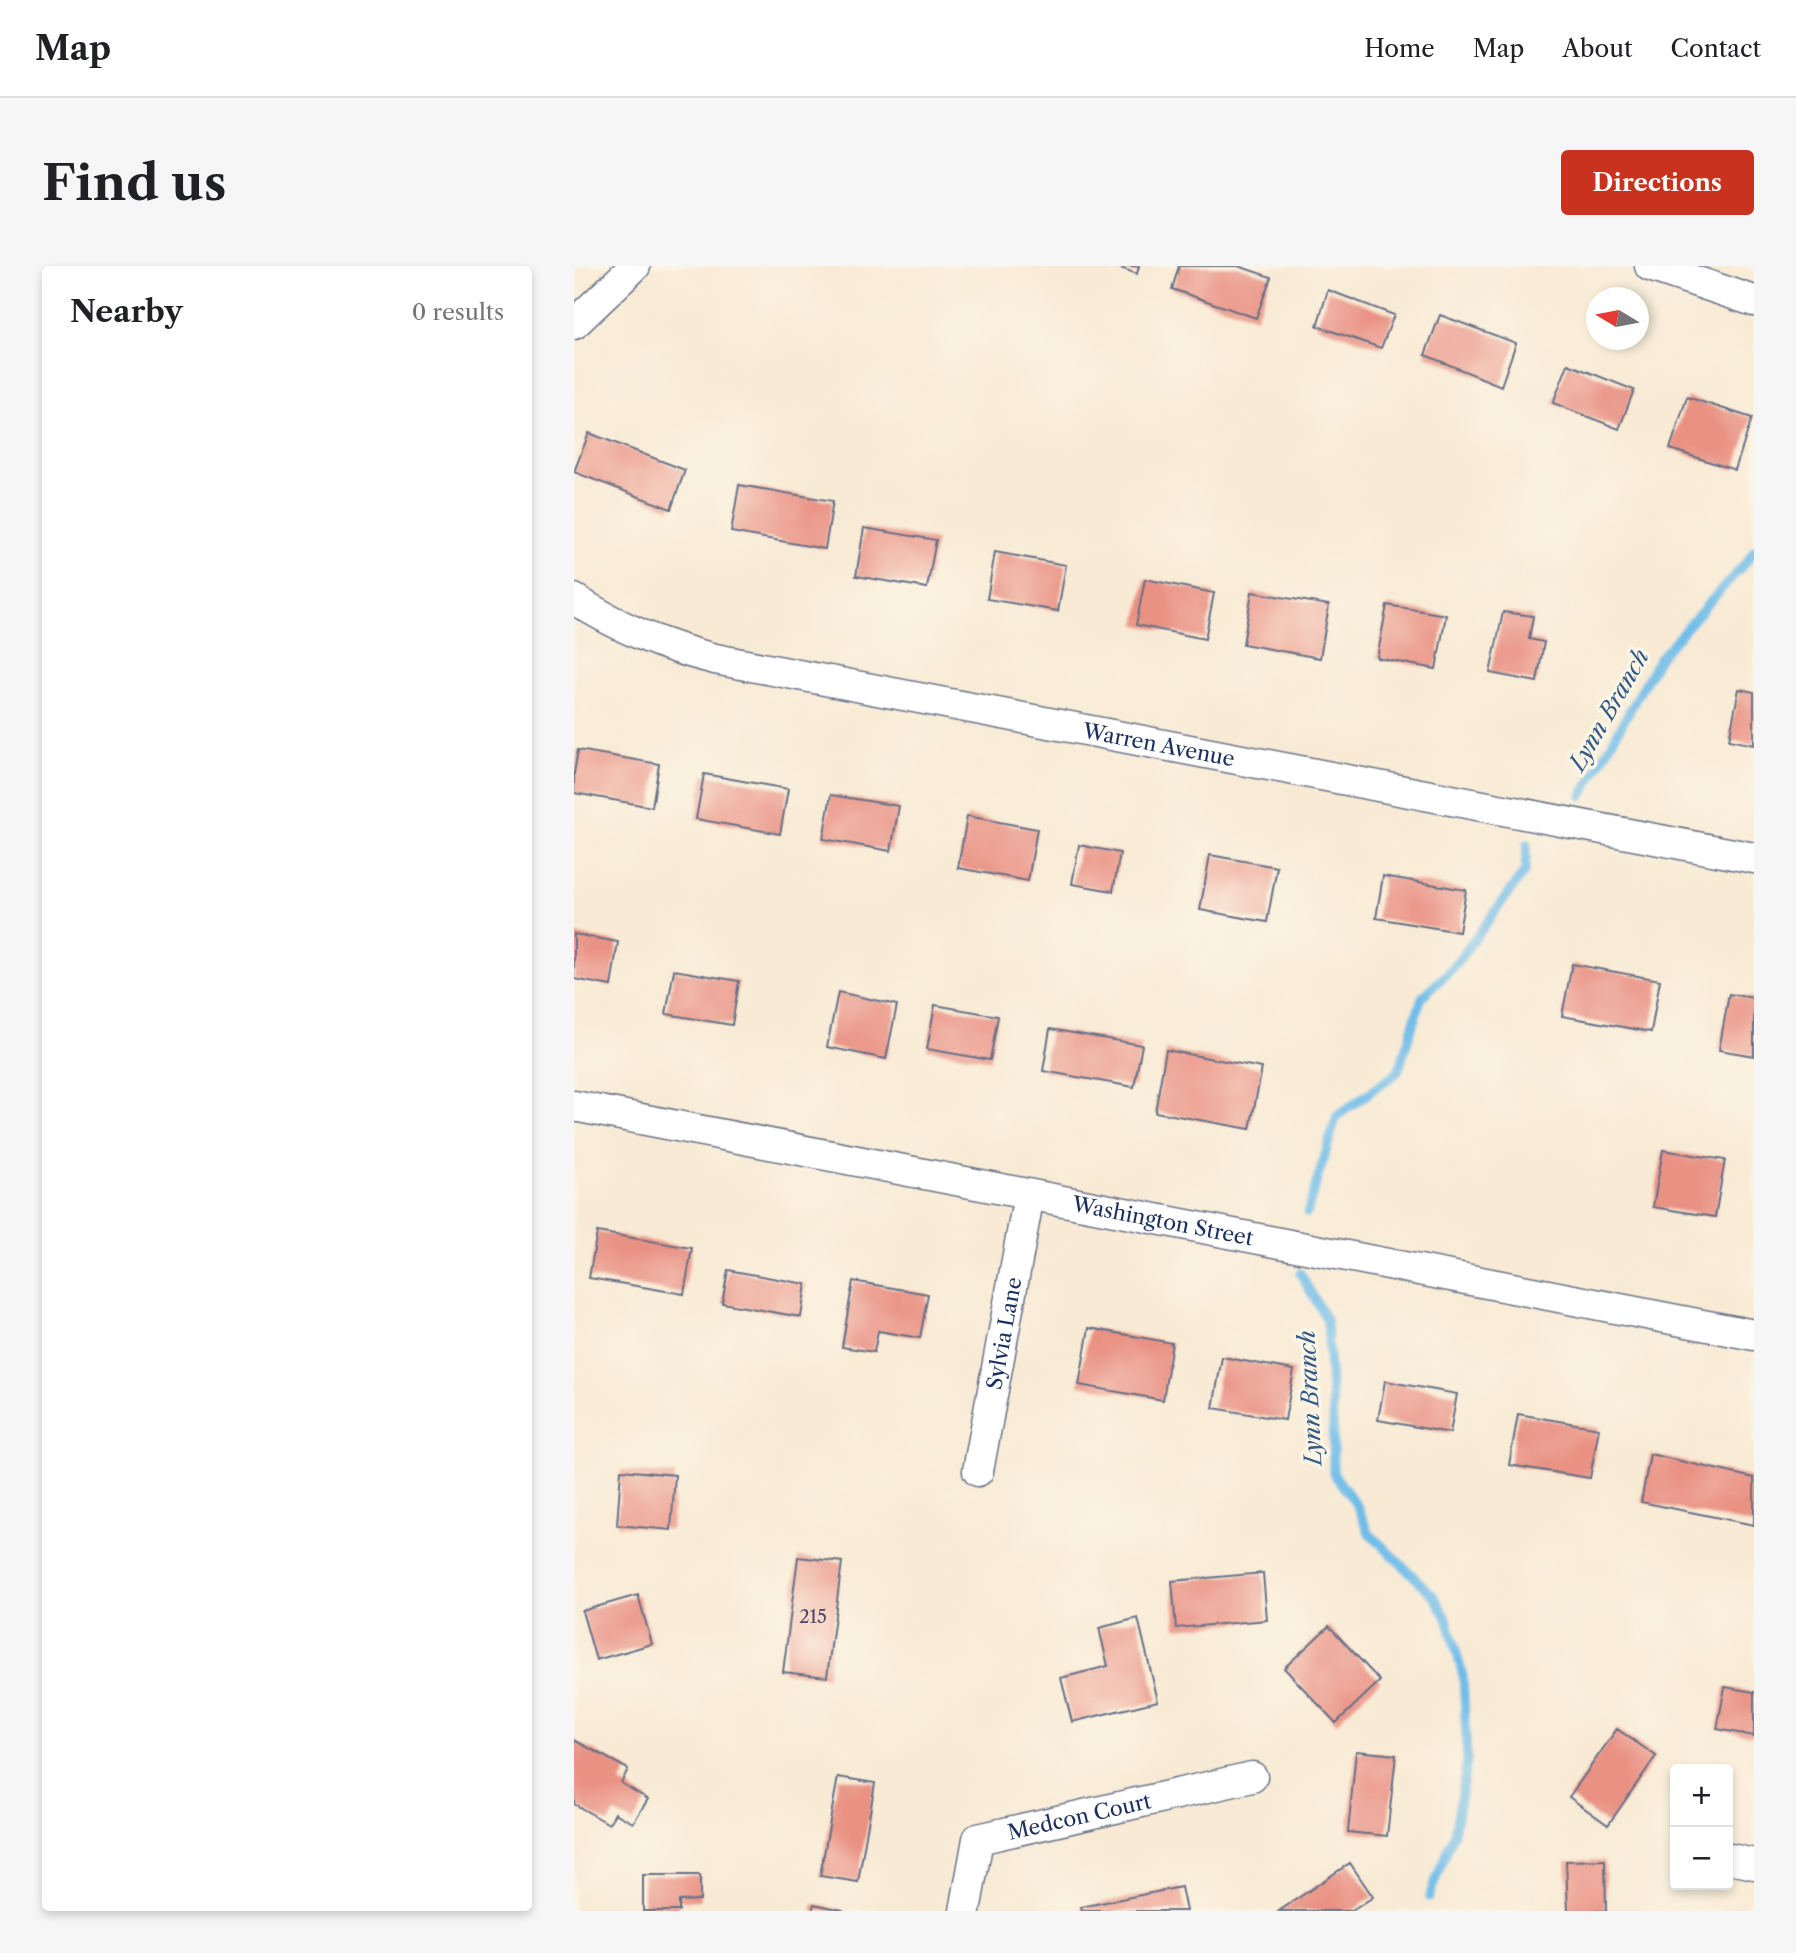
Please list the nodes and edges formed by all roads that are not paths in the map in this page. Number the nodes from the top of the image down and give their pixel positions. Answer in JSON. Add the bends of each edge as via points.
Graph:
{"nodes":[{"id":1,"x":635,"y":266,"type":"edge"},
{"id":2,"x":1650,"y":266,"type":"edge"},
{"id":3,"x":1754,"y":301,"type":"edge"},
{"id":4,"x":574,"y":324,"type":"edge"},
{"id":5,"x":574,"y":599,"type":"edge"},
{"id":6,"x":1754,"y":858,"type":"edge"},
{"id":7,"x":574,"y":1106,"type":"edge"},
{"id":8,"x":1029,"y":1195,"type":"junction"},
{"id":9,"x":1754,"y":1335,"type":"edge"},
{"id":10,"x":978,"y":1471,"type":"dead end"},
{"id":11,"x":1252,"y":1777,"type":"dead end"},
{"id":12,"x":965,"y":1911,"type":"edge"}],
"edges":[{"from":1,"to":4,"type":"street"},
{"from":2,"to":3,"type":"street"},
{"from":5,"to":6,"type":"street","name":"Warren Avenue","via":[[632,633],[715,659]]},
{"from":7,"to":8,"type":"street","name":"Washington Street"},
{"from":8,"to":9,"type":"street","name":"Washington Street"},
{"from":8,"to":10,"type":"street","name":"Sylvia Lane"},
{"from":11,"to":12,"type":"street","name":"Medcon Court","via":[[978,1839]]}]}
